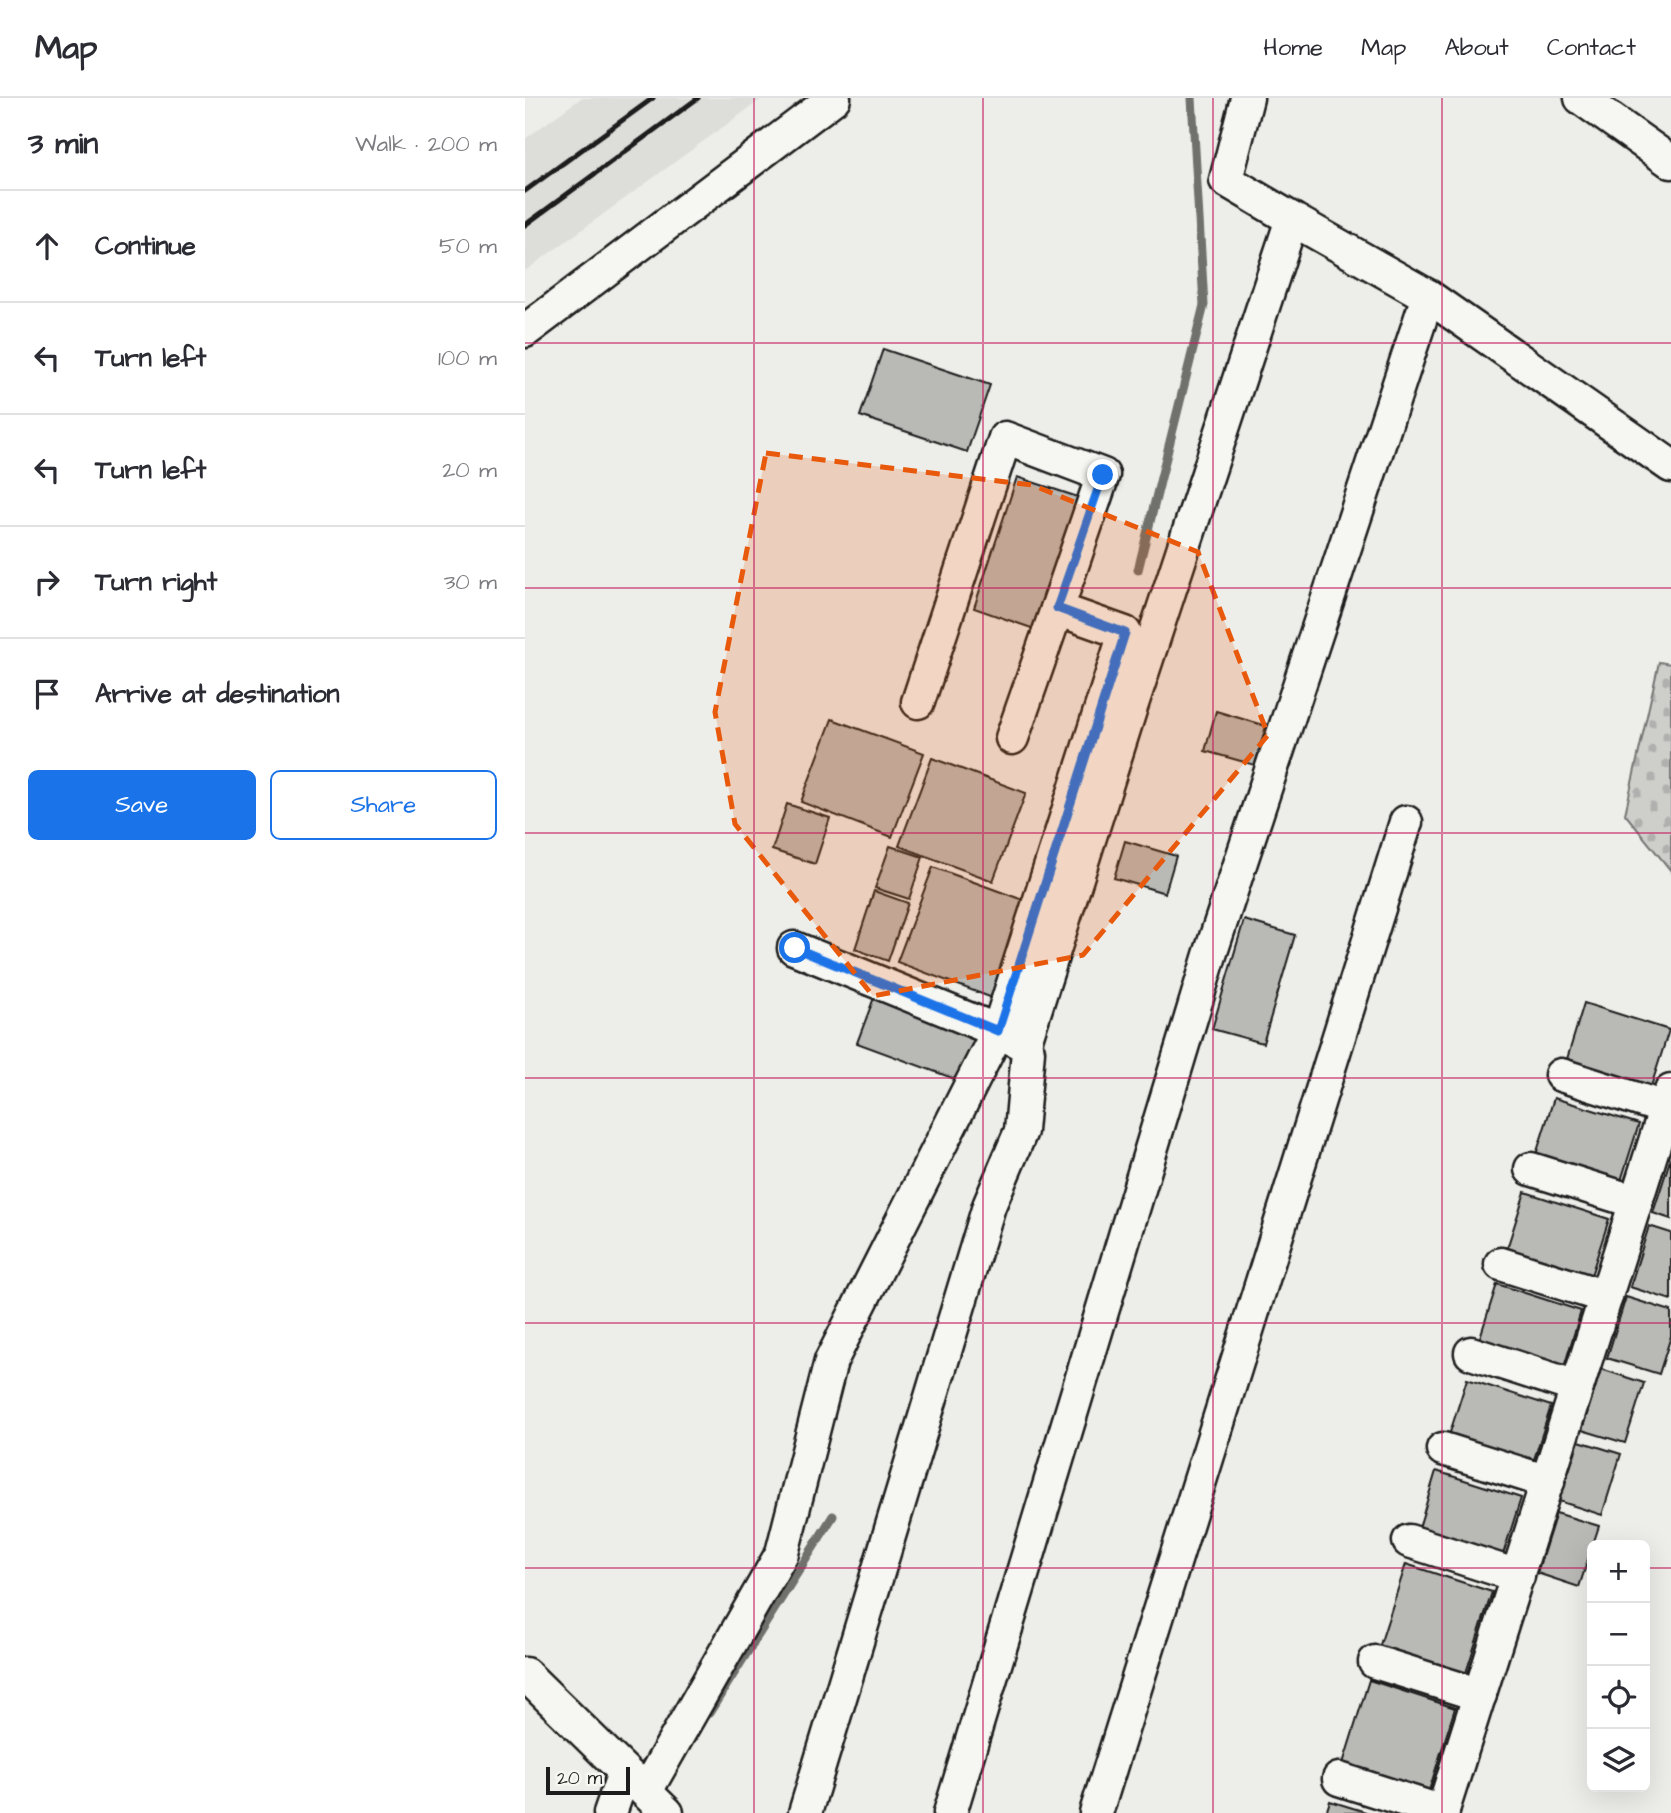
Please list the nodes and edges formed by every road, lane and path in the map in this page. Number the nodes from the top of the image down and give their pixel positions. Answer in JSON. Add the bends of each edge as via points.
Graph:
{"nodes":[{"id":1,"x":834,"y":98,"type":"edge"},
{"id":2,"x":1247,"y":98,"type":"edge"},
{"id":3,"x":1581,"y":98,"type":"edge"},
{"id":4,"x":1671,"y":162,"type":"edge"},
{"id":5,"x":1292,"y":219,"type":"junction"},
{"id":6,"x":1428,"y":296,"type":"junction"},
{"id":7,"x":525,"y":331,"type":"edge"},
{"id":8,"x":1671,"y":466,"type":"edge"},
{"id":9,"x":1057,"y":608,"type":"junction"},
{"id":10,"x":918,"y":702,"type":"dead end"},
{"id":11,"x":1011,"y":738,"type":"dead end"},
{"id":12,"x":1406,"y":822,"type":"dead end"},
{"id":13,"x":795,"y":948,"type":"dead end"},
{"id":14,"x":1011,"y":1038,"type":"junction"},
{"id":15,"x":1561,"y":1075,"type":"dead end"},
{"id":16,"x":1668,"y":1100,"type":"edge"},
{"id":17,"x":1531,"y":1169,"type":"dead end"},
{"id":18,"x":1636,"y":1202,"type":"junction"},
{"id":19,"x":1501,"y":1264,"type":"dead end"},
{"id":20,"x":1606,"y":1297,"type":"junction"},
{"id":21,"x":1471,"y":1353,"type":"dead end"},
{"id":22,"x":1577,"y":1387,"type":"junction"},
{"id":23,"x":1443,"y":1449,"type":"dead end"},
{"id":24,"x":1548,"y":1482,"type":"junction"},
{"id":25,"x":1409,"y":1541,"type":"dead end"},
{"id":26,"x":1518,"y":1576,"type":"junction"},
{"id":27,"x":1375,"y":1662,"type":"dead end"},
{"id":28,"x":525,"y":1674,"type":"edge"},
{"id":29,"x":1480,"y":1695,"type":"junction"},
{"id":30,"x":1339,"y":1779,"type":"dead end"},
{"id":31,"x":650,"y":1796,"type":"edge"},
{"id":32,"x":1443,"y":1812,"type":"edge"},
{"id":33,"x":610,"y":1813,"type":"edge"},
{"id":34,"x":805,"y":1813,"type":"edge"},
{"id":35,"x":950,"y":1813,"type":"edge"},
{"id":36,"x":1096,"y":1813,"type":"edge"}],
"edges":[{"from":1,"to":7,"type":"street"},
{"from":2,"to":5,"type":"street","via":[[1226,180]]},
{"from":3,"to":4,"type":"street"},
{"from":5,"to":6,"type":"street"},
{"from":5,"to":14,"type":"street","via":[[1131,707]]},
{"from":6,"to":8,"type":"street"},
{"from":6,"to":35,"type":"street","via":[[1210,955]]},
{"from":9,"to":10,"type":"street","via":[[1103,475],[1005,438]]},
{"from":9,"to":11,"type":"street"},
{"from":9,"to":14,"type":"street","via":[[1125,633]]},
{"from":12,"to":36,"type":"street"},
{"from":13,"to":14,"type":"street"},
{"from":14,"to":31,"type":"street","via":[[831,1361],[782,1553]]},
{"from":14,"to":34,"type":"street","via":[[1028,1051],[1021,1130],[989,1206]]},
{"from":15,"to":16,"type":"street"},
{"from":16,"to":18,"type":"street"},
{"from":17,"to":18,"type":"street"},
{"from":18,"to":20,"type":"street"},
{"from":19,"to":20,"type":"street"},
{"from":20,"to":22,"type":"street"},
{"from":21,"to":22,"type":"street"},
{"from":22,"to":24,"type":"street"},
{"from":23,"to":24,"type":"street"},
{"from":24,"to":26,"type":"street"},
{"from":25,"to":26,"type":"street"},
{"from":26,"to":29,"type":"street"},
{"from":27,"to":29,"type":"street"},
{"from":28,"to":31,"type":"street"},
{"from":29,"to":32,"type":"street"},
{"from":30,"to":32,"type":"street"},
{"from":31,"to":33,"type":"street"}]}
